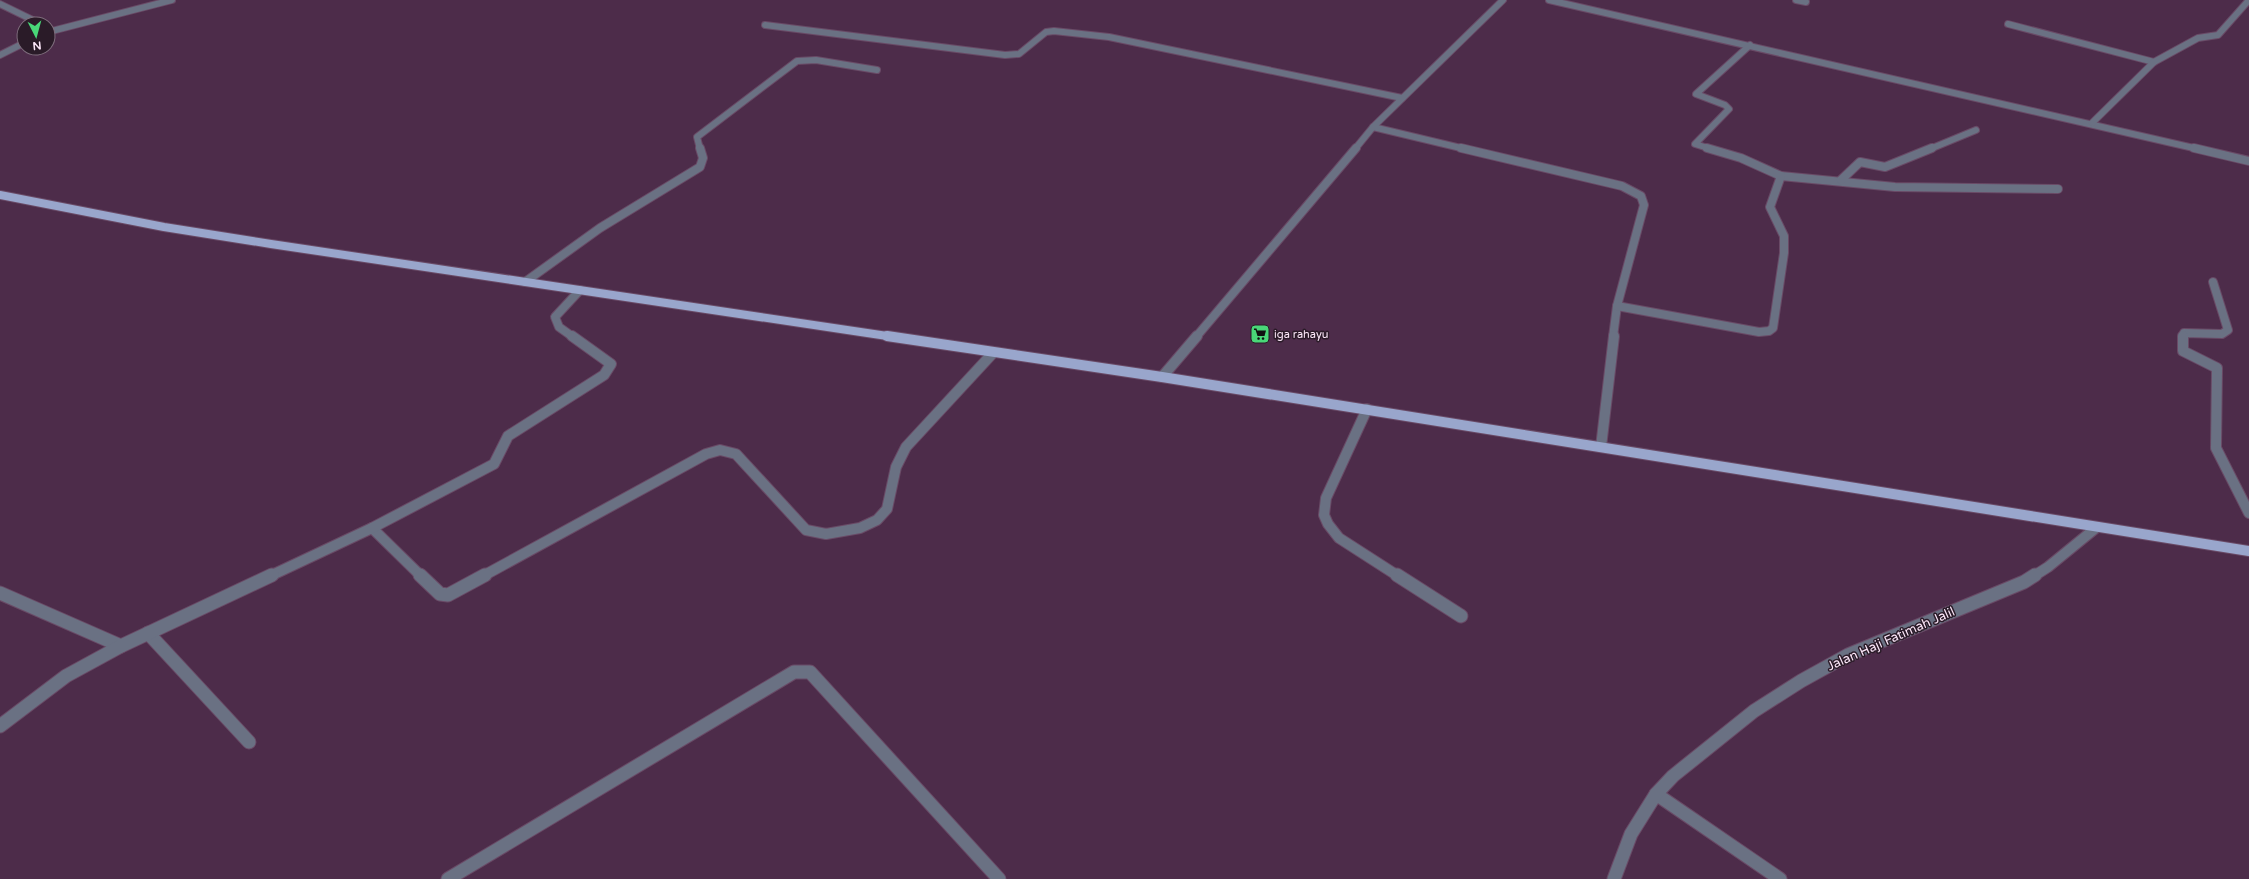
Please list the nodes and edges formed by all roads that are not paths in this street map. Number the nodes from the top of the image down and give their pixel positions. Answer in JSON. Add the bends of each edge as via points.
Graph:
{"nodes":[{"id":1,"x":172,"y":0,"type":"edge"},
{"id":2,"x":1503,"y":0,"type":"edge"},
{"id":3,"x":1549,"y":0,"type":"edge"},
{"id":4,"x":1796,"y":0,"type":"edge"},
{"id":5,"x":2249,"y":0,"type":"edge"},
{"id":6,"x":1806,"y":2,"type":"dead end"},
{"id":7,"x":0,"y":4,"type":"edge"},
{"id":8,"x":25,"y":16,"type":"edge"},
{"id":9,"x":2008,"y":24,"type":"dead end"},
{"id":10,"x":765,"y":26,"type":"dead end"},
{"id":11,"x":56,"y":29,"type":"edge"},
{"id":12,"x":1750,"y":44,"type":"junction"},
{"id":13,"x":16,"y":47,"type":"edge"},
{"id":14,"x":0,"y":55,"type":"edge"},
{"id":15,"x":2154,"y":62,"type":"junction"},
{"id":16,"x":877,"y":70,"type":"dead end"},
{"id":17,"x":1402,"y":98,"type":"junction"},
{"id":18,"x":2092,"y":123,"type":"junction"},
{"id":19,"x":1373,"y":127,"type":"junction"},
{"id":20,"x":1976,"y":130,"type":"dead end"},
{"id":21,"x":2249,"y":161,"type":"edge"},
{"id":22,"x":1781,"y":176,"type":"junction"},
{"id":23,"x":1841,"y":180,"type":"junction"},
{"id":24,"x":2058,"y":189,"type":"dead end"},
{"id":25,"x":2,"y":197,"type":"edge"},
{"id":26,"x":525,"y":282,"type":"junction"},
{"id":27,"x":2213,"y":282,"type":"dead end"},
{"id":28,"x":580,"y":290,"type":"junction"},
{"id":29,"x":1617,"y":306,"type":"junction"},
{"id":30,"x":992,"y":354,"type":"junction"},
{"id":31,"x":1162,"y":378,"type":"junction"},
{"id":32,"x":1367,"y":410,"type":"junction"},
{"id":33,"x":1602,"y":447,"type":"junction"},
{"id":34,"x":2249,"y":513,"type":"edge"},
{"id":35,"x":2097,"y":527,"type":"junction"},
{"id":36,"x":372,"y":528,"type":"junction"},
{"id":37,"x":2249,"y":551,"type":"edge"},
{"id":38,"x":0,"y":593,"type":"edge"},
{"id":39,"x":1461,"y":616,"type":"dead end"},
{"id":40,"x":148,"y":633,"type":"junction"},
{"id":41,"x":121,"y":646,"type":"junction"},
{"id":42,"x":0,"y":726,"type":"edge"},
{"id":43,"x":249,"y":742,"type":"dead end"},
{"id":44,"x":1656,"y":794,"type":"junction"},
{"id":45,"x":448,"y":879,"type":"edge"},
{"id":46,"x":998,"y":879,"type":"edge"},
{"id":47,"x":1614,"y":879,"type":"edge"},
{"id":48,"x":1780,"y":879,"type":"edge"}],
"edges":[{"from":1,"to":11,"type":"street"},
{"from":2,"to":17,"type":"street"},
{"from":3,"to":12,"type":"street"},
{"from":4,"to":6,"type":"street"},
{"from":5,"to":15,"type":"street","via":[[2218,35],[2198,38]]},
{"from":7,"to":8,"type":"street"},
{"from":9,"to":15,"type":"street"},
{"from":10,"to":17,"type":"street","via":[[1005,55],[1019,54],[1046,32],[1109,37]]},
{"from":12,"to":18,"type":"street"},
{"from":12,"to":22,"type":"street","via":[[1696,94],[1729,109],[1695,144],[1752,162]]},
{"from":13,"to":14,"type":"street"},
{"from":15,"to":18,"type":"street"},
{"from":16,"to":26,"type":"street","via":[[816,60],[796,61],[697,138],[703,158],[700,167],[600,228]]},
{"from":17,"to":19,"type":"street"},
{"from":18,"to":21,"type":"street"},
{"from":19,"to":29,"type":"street","via":[[1635,191],[1641,196],[1644,205]]},
{"from":19,"to":31,"type":"street"},
{"from":20,"to":23,"type":"street","via":[[1885,167],[1860,162]]},
{"from":22,"to":23,"type":"street"},
{"from":22,"to":29,"type":"street","via":[[1770,207],[1784,236],[1784,253],[1771,330],[1759,332]]},
{"from":23,"to":24,"type":"street","via":[[1895,187]]},
{"from":25,"to":26,"type":"main road","via":[[164,227]]},
{"from":26,"to":28,"type":"main road"},
{"from":27,"to":34,"type":"street","via":[[2228,330],[2222,334],[2184,333],[2183,351],[2217,368],[2216,448]]},
{"from":28,"to":30,"type":"main road"},
{"from":28,"to":36,"type":"street","via":[[555,316],[559,327],[611,364],[604,375],[508,436],[494,464]]},
{"from":29,"to":33,"type":"street"},
{"from":30,"to":31,"type":"main road"},
{"from":30,"to":36,"type":"street","via":[[906,446],[896,467],[887,509],[877,520],[860,528],[826,534],[806,530],[736,454],[720,450],[706,454],[444,596]]},
{"from":31,"to":32,"type":"main road"},
{"from":32,"to":33,"type":"main road"},
{"from":32,"to":39,"type":"street","via":[[1326,498],[1323,518],[1339,538]]},
{"from":33,"to":35,"type":"main road"},
{"from":35,"to":37,"type":"main road"},
{"from":35,"to":44,"type":"street","name":"Jalan Haji Fatimah Jalil","via":[[2024,582],[1848,655],[1801,681],[1754,711],[1673,776]]},
{"from":36,"to":40,"type":"street"},
{"from":38,"to":41,"type":"street"},
{"from":40,"to":41,"type":"street"},
{"from":40,"to":43,"type":"street"},
{"from":41,"to":42,"type":"street","via":[[66,676]]},
{"from":44,"to":47,"type":"street","name":"Jalan Haji Fatimah Jalil","via":[[1631,834]]},
{"from":44,"to":48,"type":"street"},
{"from":45,"to":46,"type":"street","via":[[794,672],[810,672]]}]}
